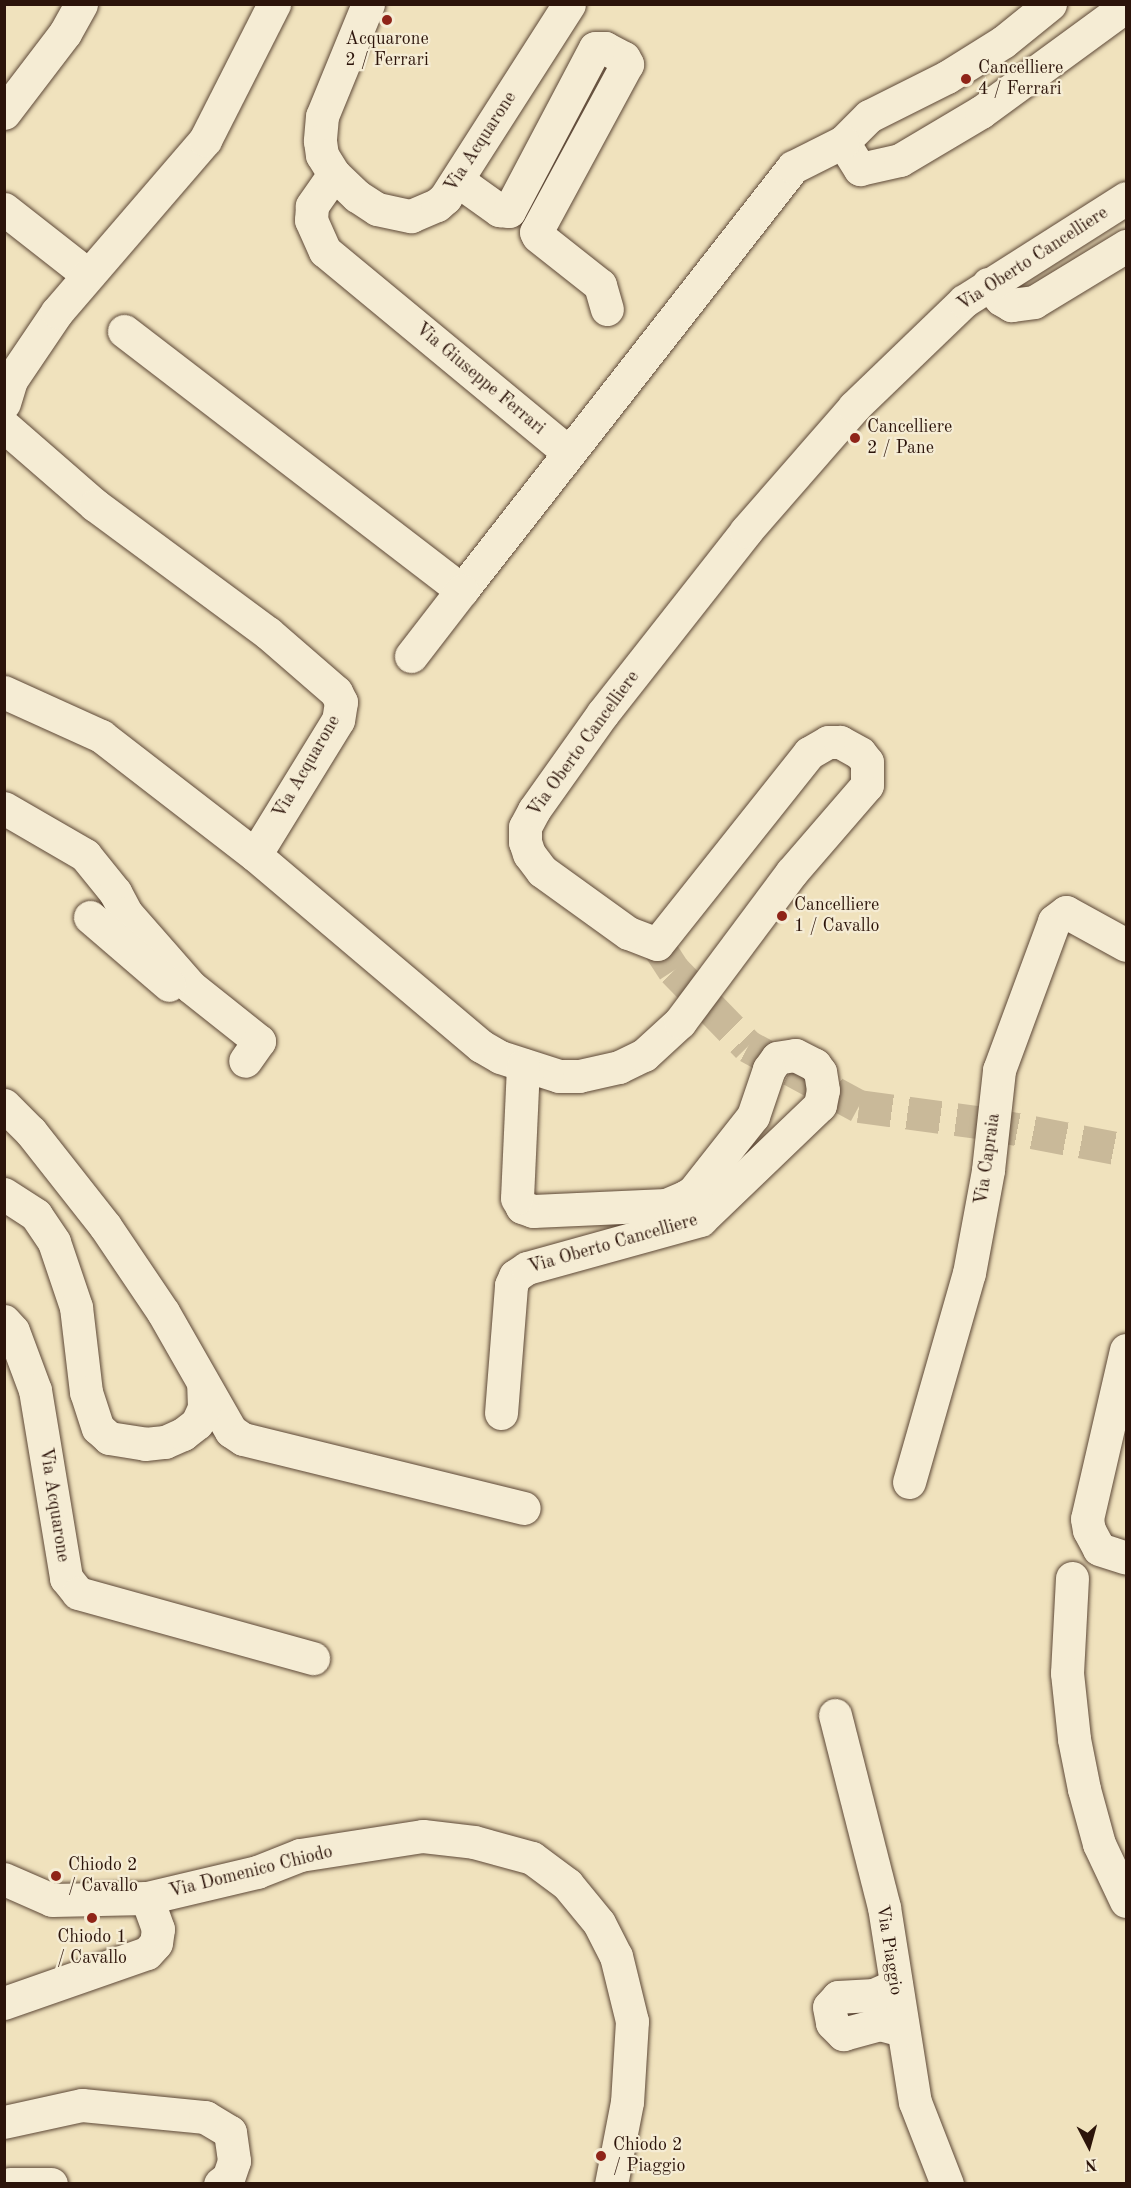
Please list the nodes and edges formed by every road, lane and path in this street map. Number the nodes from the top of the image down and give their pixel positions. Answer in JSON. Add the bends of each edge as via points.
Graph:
{"nodes":[{"id":1,"x":81,"y":4,"type":"edge"},
{"id":2,"x":274,"y":4,"type":"edge"},
{"id":3,"x":368,"y":4,"type":"edge"},
{"id":4,"x":569,"y":4,"type":"edge"},
{"id":5,"x":1050,"y":4,"type":"edge"},
{"id":6,"x":1126,"y":6,"type":"edge"},
{"id":7,"x":4,"y":114,"type":"edge"},
{"id":8,"x":843,"y":142,"type":"junction"},
{"id":9,"x":334,"y":174,"type":"junction"},
{"id":10,"x":457,"y":180,"type":"junction"},
{"id":11,"x":1126,"y":198,"type":"edge"},
{"id":12,"x":4,"y":209,"type":"edge"},
{"id":13,"x":1126,"y":246,"type":"edge"},
{"id":14,"x":87,"y":274,"type":"junction"},
{"id":15,"x":988,"y":284,"type":"junction"},
{"id":16,"x":607,"y":309,"type":"dead end"},
{"id":17,"x":124,"y":331,"type":"dead end"},
{"id":18,"x":4,"y":402,"type":"edge"},
{"id":19,"x":4,"y":426,"type":"edge"},
{"id":20,"x":568,"y":452,"type":"junction"},
{"id":21,"x":462,"y":590,"type":"junction"},
{"id":22,"x":411,"y":656,"type":"dead end"},
{"id":23,"x":4,"y":692,"type":"edge"},
{"id":24,"x":4,"y":808,"type":"edge"},
{"id":25,"x":255,"y":855,"type":"junction"},
{"id":26,"x":90,"y":917,"type":"dead end"},
{"id":27,"x":1126,"y":945,"type":"edge"},
{"id":28,"x":211,"y":1003,"type":"junction"},
{"id":29,"x":245,"y":1061,"type":"dead end"},
{"id":30,"x":523,"y":1065,"type":"junction"},
{"id":31,"x":4,"y":1105,"type":"edge"},
{"id":32,"x":11,"y":1194,"type":"edge"},
{"id":33,"x":4,"y":1321,"type":"edge"},
{"id":34,"x":1126,"y":1350,"type":"edge"},
{"id":35,"x":203,"y":1385,"type":"junction"},
{"id":36,"x":501,"y":1413,"type":"dead end"},
{"id":37,"x":909,"y":1482,"type":"dead end"},
{"id":38,"x":524,"y":1508,"type":"dead end"},
{"id":39,"x":1126,"y":1558,"type":"edge"},
{"id":40,"x":1072,"y":1578,"type":"dead end"},
{"id":41,"x":313,"y":1658,"type":"dead end"},
{"id":42,"x":835,"y":1715,"type":"dead end"},
{"id":43,"x":4,"y":1879,"type":"edge"},
{"id":44,"x":147,"y":1898,"type":"junction"},
{"id":45,"x":1126,"y":1901,"type":"edge"},
{"id":46,"x":896,"y":1985,"type":"junction"},
{"id":47,"x":4,"y":2003,"type":"edge"},
{"id":48,"x":902,"y":2030,"type":"junction"},
{"id":49,"x":4,"y":2122,"type":"edge"},
{"id":50,"x":47,"y":2183,"type":"edge"},
{"id":51,"x":10,"y":2184,"type":"edge"},
{"id":52,"x":220,"y":2184,"type":"edge"},
{"id":53,"x":611,"y":2184,"type":"edge"},
{"id":54,"x":947,"y":2184,"type":"edge"}],
"edges":[{"from":1,"to":7,"type":"street","via":[[65,33]]},
{"from":2,"to":14,"type":"street","via":[[206,140]]},
{"from":3,"to":9,"type":"street","name":"Via Acquarone","via":[[322,116],[322,155]]},
{"from":4,"to":10,"type":"street","name":"Via Acquarone"},
{"from":5,"to":8,"type":"street","via":[[1003,42],[946,77],[869,116]]},
{"from":6,"to":8,"type":"street","via":[[981,112],[900,160],[860,169]]},
{"from":8,"to":20,"type":"street","via":[[793,167]]},
{"from":9,"to":10,"type":"street","name":"Via Acquarone","via":[[377,209],[411,216],[437,206]]},
{"from":9,"to":20,"type":"street","name":"Via Giuseppe Ferrari","via":[[312,206],[311,220],[326,251]]},
{"from":10,"to":16,"type":"street","via":[[499,210],[509,211],[595,48],[605,48],[624,58],[627,64],[536,232],[600,285]]},
{"from":11,"to":15,"type":"street","name":"Via Oberto Cancelliere"},
{"from":12,"to":14,"type":"street"},
{"from":13,"to":15,"type":"street","via":[[1034,302],[1011,305]]},
{"from":14,"to":18,"type":"street","via":[[11,380]]},
{"from":15,"to":30,"type":"street","name":"Via Oberto Cancelliere","via":[[929,333],[854,407],[746,531],[603,713],[541,800],[525,827],[525,842],[542,871],[562,887],[628,933],[657,944],[809,753],[828,742],[851,747],[867,762],[867,785],[791,873],[680,1022],[644,1055],[620,1066],[579,1076],[559,1076]]},
{"from":17,"to":21,"type":"street"},
{"from":19,"to":25,"type":"street","name":"Via Acquarone","via":[[95,505],[268,633],[336,692],[340,702],[338,720]]},
{"from":20,"to":21,"type":"street"},
{"from":21,"to":22,"type":"street"},
{"from":23,"to":25,"type":"street","via":[[101,736]]},
{"from":24,"to":28,"type":"street","via":[[85,855],[115,892],[126,913],[191,987]]},
{"from":25,"to":30,"type":"street","name":"Via Oberto Cancelliere","via":[[456,1028],[500,1057]]},
{"from":26,"to":28,"type":"street","via":[[207,1015],[213,1012]]},
{"from":27,"to":37,"type":"street","name":"Via Capraia","via":[[1066,912],[1054,921],[999,1070],[988,1170],[969,1273]]},
{"from":28,"to":29,"type":"street","via":[[259,1041]]},
{"from":30,"to":36,"type":"street","name":"Via Oberto Cancelliere","via":[[517,1198],[522,1207],[533,1211],[666,1205],[693,1192],[753,1116],[769,1069],[777,1058],[795,1055],[815,1065],[823,1090],[820,1105],[700,1220],[527,1268],[515,1276],[511,1285]]},
{"from":31,"to":35,"type":"street","via":[[31,1132],[105,1226],[163,1312]]},
{"from":32,"to":35,"type":"street","via":[[36,1215],[54,1242],[76,1307],[86,1392],[98,1428],[109,1438],[145,1444],[165,1442],[197,1423],[204,1408]]},
{"from":33,"to":41,"type":"street","name":"Via Acquarone","via":[[13,1331],[35,1390],[66,1578],[78,1593]]},
{"from":34,"to":39,"type":"street","via":[[1087,1519],[1099,1549]]},
{"from":35,"to":38,"type":"street","via":[[231,1431],[243,1439]]},
{"from":40,"to":45,"type":"street","via":[[1067,1673],[1074,1739],[1099,1844]]},
{"from":42,"to":46,"type":"street","name":"Via Piaggio","via":[[884,1907]]},
{"from":43,"to":44,"type":"street","name":"Via Domenico Chiodo","via":[[52,1900]]},
{"from":44,"to":47,"type":"street","via":[[158,1929],[156,1943],[147,1953]]},
{"from":44,"to":53,"type":"street","name":"Via Domenico Chiodo","via":[[257,1872],[300,1855],[423,1836],[474,1842],[532,1858],[567,1884],[599,1923],[616,1956],[633,2021],[627,2102]]},
{"from":46,"to":48,"type":"street","name":"Via Piaggio"},
{"from":46,"to":48,"type":"street","via":[[874,1995],[838,1997],[829,2007],[832,2023],[843,2034],[879,2024]]},
{"from":48,"to":54,"type":"street","name":"Via Piaggio","via":[[915,2102]]},
{"from":49,"to":52,"type":"street","via":[[82,2105],[205,2117],[230,2132],[234,2161],[228,2178]]},
{"from":50,"to":51,"type":"street"}]}
